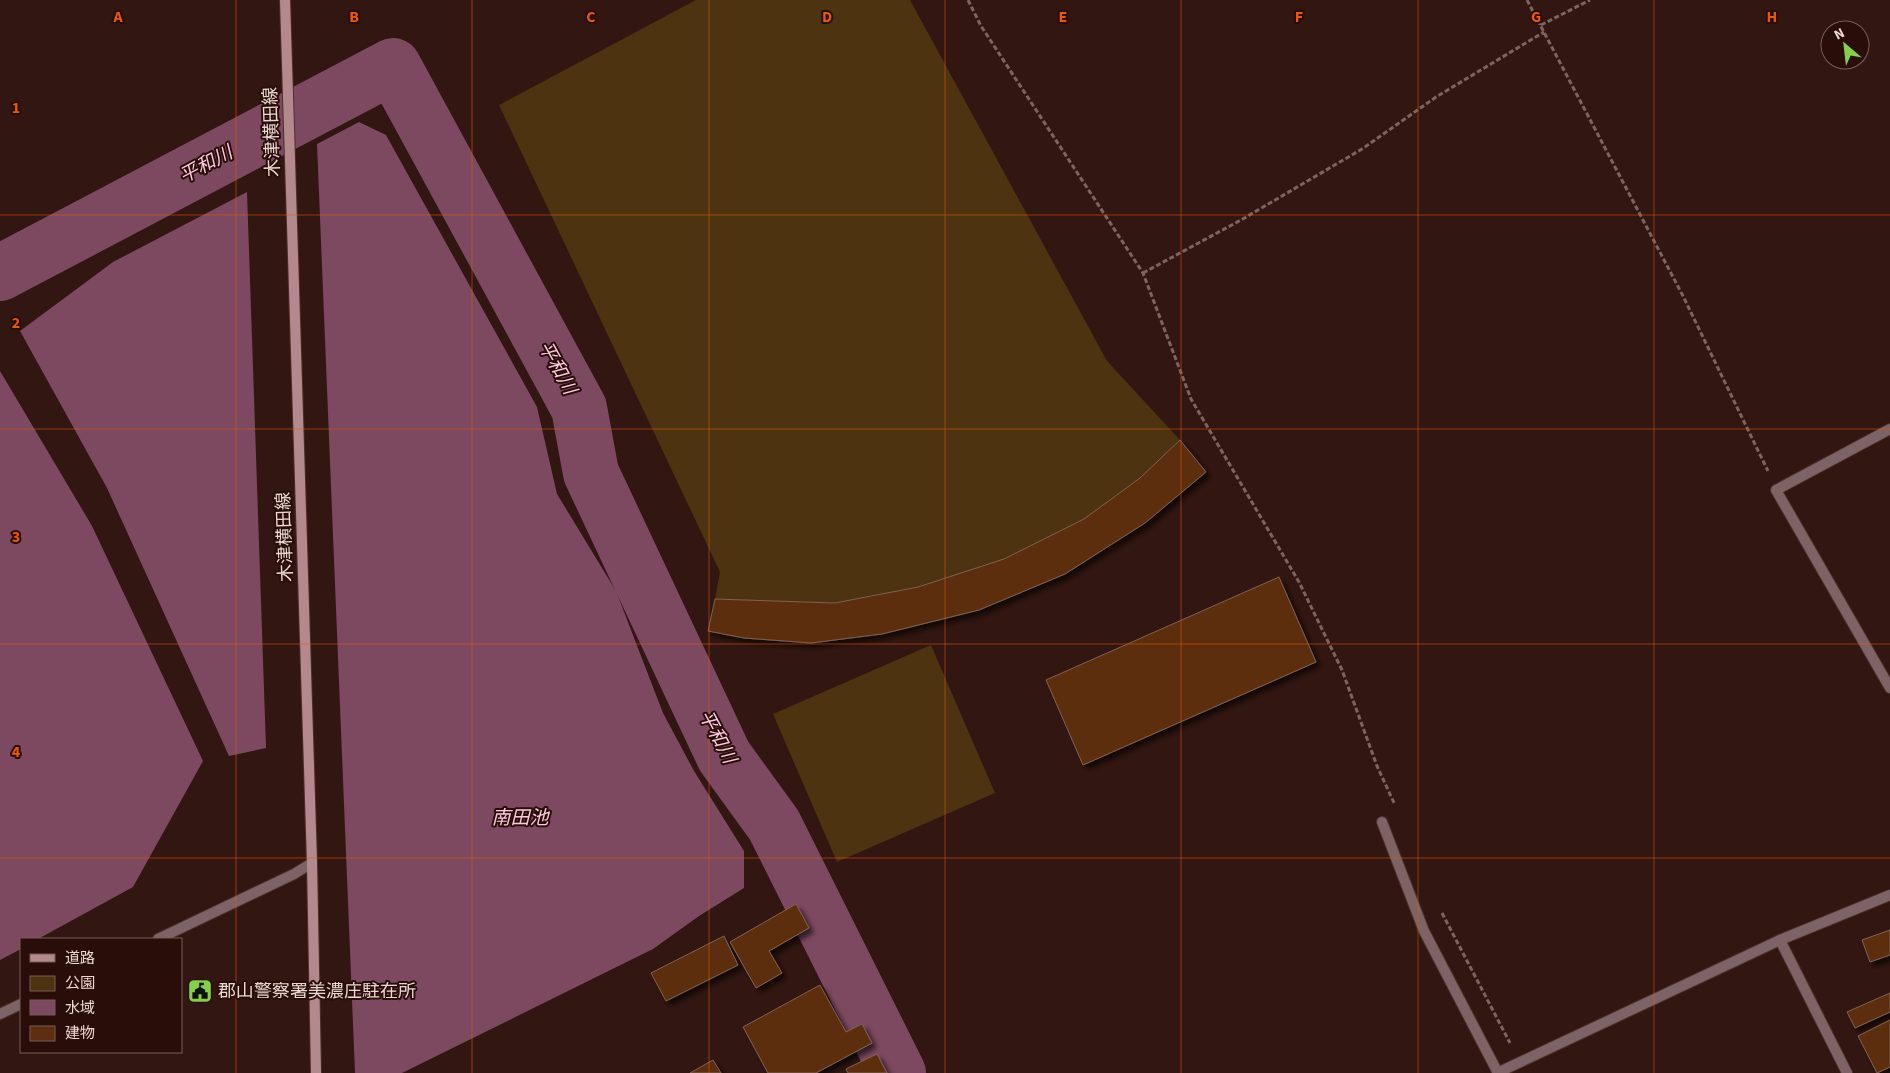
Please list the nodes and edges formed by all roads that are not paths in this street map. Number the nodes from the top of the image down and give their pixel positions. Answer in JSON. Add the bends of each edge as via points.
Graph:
{"nodes":[{"id":1,"x":285,"y":0,"type":"edge"},
{"id":2,"x":1890,"y":428,"type":"edge"},
{"id":3,"x":1890,"y":688,"type":"edge"},
{"id":4,"x":1382,"y":822,"type":"dead end"},
{"id":5,"x":312,"y":863,"type":"junction"},
{"id":6,"x":1890,"y":895,"type":"edge"},
{"id":7,"x":160,"y":938,"type":"edge"},
{"id":8,"x":1780,"y":940,"type":"junction"},
{"id":9,"x":20,"y":1004,"type":"edge"},
{"id":10,"x":0,"y":1014,"type":"edge"},
{"id":11,"x":316,"y":1073,"type":"edge"},
{"id":12,"x":1498,"y":1073,"type":"edge"},
{"id":13,"x":1848,"y":1073,"type":"edge"}],
"edges":[{"from":1,"to":5,"type":"main road","name":"木津横田線"},
{"from":2,"to":3,"type":"street","via":[[1776,490]]},
{"from":4,"to":12,"type":"street","via":[[1424,931]]},
{"from":5,"to":7,"type":"street"},
{"from":5,"to":11,"type":"main road","name":"木津横田線"},
{"from":6,"to":8,"type":"street"},
{"from":8,"to":12,"type":"street"},
{"from":8,"to":13,"type":"street"},
{"from":9,"to":10,"type":"street"}]}
